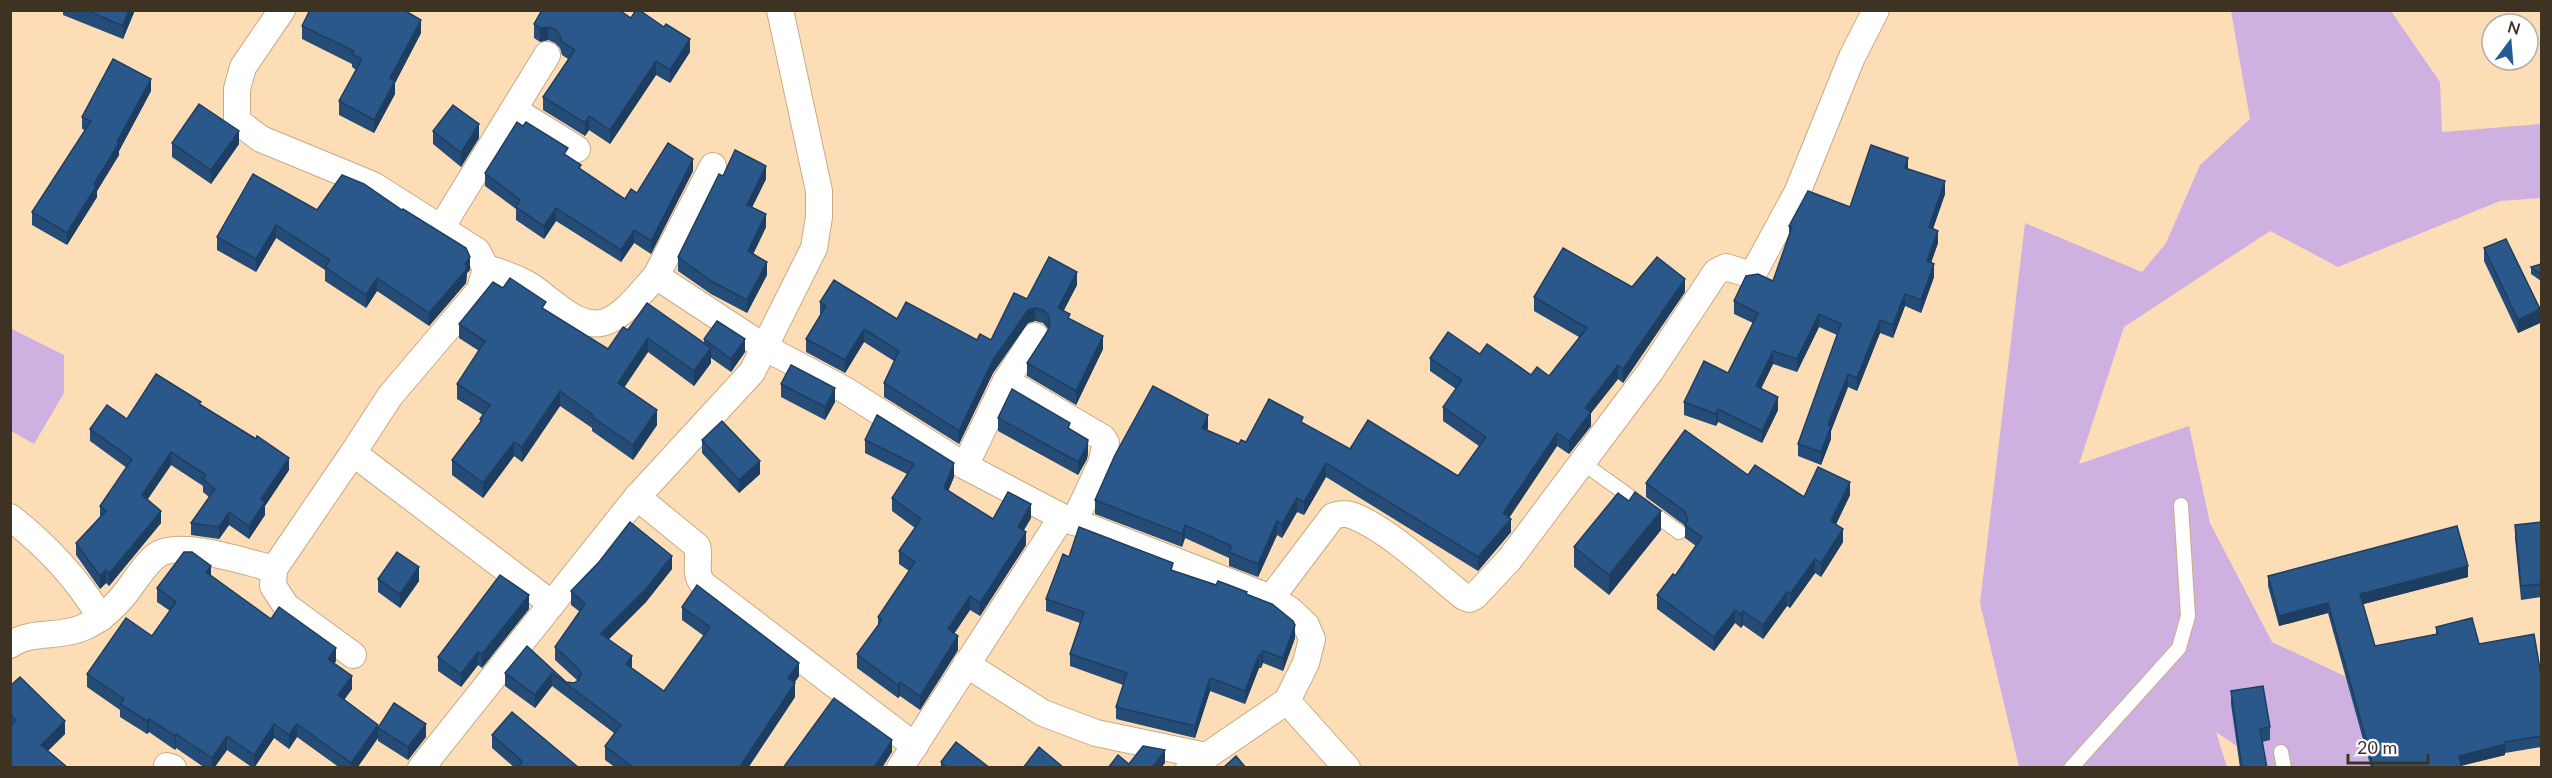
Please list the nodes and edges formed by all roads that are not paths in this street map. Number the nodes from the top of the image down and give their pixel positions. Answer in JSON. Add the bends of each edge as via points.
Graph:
{"nodes":[{"id":1,"x":282,"y":10,"type":"edge"},
{"id":2,"x":780,"y":10,"type":"edge"},
{"id":3,"x":1876,"y":10,"type":"edge"},
{"id":4,"x":547,"y":55,"type":"dead end"},
{"id":5,"x":514,"y":110,"type":"junction"},
{"id":6,"x":577,"y":149,"type":"dead end"},
{"id":7,"x":713,"y":165,"type":"dead end"},
{"id":8,"x":441,"y":228,"type":"junction"},
{"id":9,"x":486,"y":268,"type":"junction"},
{"id":10,"x":656,"y":276,"type":"junction"},
{"id":11,"x":1035,"y":336,"type":"dead end"},
{"id":12,"x":764,"y":347,"type":"junction"},
{"id":13,"x":1006,"y":381,"type":"junction"},
{"id":14,"x":353,"y":453,"type":"junction"},
{"id":15,"x":1583,"y":463,"type":"junction"},
{"id":16,"x":965,"y":466,"type":"junction"},
{"id":17,"x":637,"y":497,"type":"junction"},
{"id":18,"x":2181,"y":505,"type":"dead end"},
{"id":19,"x":10,"y":517,"type":"edge"},
{"id":20,"x":1068,"y":520,"type":"junction"},
{"id":21,"x":1679,"y":532,"type":"dead end"},
{"id":22,"x":274,"y":569,"type":"junction"},
{"id":23,"x":1271,"y":598,"type":"junction"},
{"id":24,"x":552,"y":604,"type":"junction"},
{"id":25,"x":101,"y":618,"type":"junction"},
{"id":26,"x":10,"y":645,"type":"edge"},
{"id":27,"x":353,"y":655,"type":"dead end"},
{"id":28,"x":966,"y":664,"type":"junction"},
{"id":29,"x":1287,"y":701,"type":"junction"},
{"id":30,"x":915,"y":746,"type":"junction"},
{"id":31,"x":2281,"y":752,"type":"dead end"},
{"id":32,"x":1198,"y":762,"type":"edge"},
{"id":33,"x":421,"y":768,"type":"edge"},
{"id":34,"x":900,"y":768,"type":"edge"},
{"id":35,"x":1347,"y":768,"type":"edge"},
{"id":36,"x":2071,"y":768,"type":"edge"},
{"id":37,"x":2284,"y":768,"type":"edge"}],
"edges":[{"from":1,"to":8,"type":"street","via":[[243,67],[237,89],[237,121],[261,139],[373,185]]},
{"from":2,"to":12,"type":"street","via":[[819,191],[819,217],[814,248]]},
{"from":3,"to":15,"type":"street","via":[[1852,57],[1797,193],[1754,272],[1748,274],[1726,267],[1716,272]]},
{"from":4,"to":5,"type":"street"},
{"from":5,"to":6,"type":"street"},
{"from":5,"to":8,"type":"street"},
{"from":7,"to":10,"type":"street"},
{"from":8,"to":9,"type":"street","via":[[477,251]]},
{"from":9,"to":10,"type":"street","via":[[528,285],[568,314],[587,322],[604,322],[619,314]]},
{"from":9,"to":14,"type":"street","via":[[480,290],[390,396]]},
{"from":10,"to":12,"type":"street"},
{"from":11,"to":13,"type":"street"},
{"from":12,"to":16,"type":"street","via":[[845,390]]},
{"from":12,"to":17,"type":"street","via":[[752,372]]},
{"from":13,"to":16,"type":"street"},
{"from":13,"to":20,"type":"street","via":[[1106,443],[1101,464]]},
{"from":14,"to":22,"type":"street"},
{"from":14,"to":24,"type":"street"},
{"from":15,"to":21,"type":"lane"},
{"from":15,"to":23,"type":"street","via":[[1509,560],[1469,599],[1393,539],[1350,515],[1340,514],[1333,516]]},
{"from":16,"to":20,"type":"street"},
{"from":17,"to":24,"type":"street"},
{"from":17,"to":30,"type":"street","via":[[697,546],[697,575],[703,584]]},
{"from":18,"to":36,"type":"lane","via":[[2188,616],[2179,648]]},
{"from":19,"to":25,"type":"street","via":[[63,565]]},
{"from":20,"to":23,"type":"street"},
{"from":20,"to":28,"type":"street"},
{"from":22,"to":25,"type":"street","via":[[174,549],[158,554]]},
{"from":22,"to":27,"type":"street","via":[[273,586],[286,606]]},
{"from":23,"to":29,"type":"street","via":[[1306,625],[1312,639],[1306,663]]},
{"from":24,"to":33,"type":"street","via":[[526,646]]},
{"from":25,"to":26,"type":"street","via":[[81,629],[34,636]]},
{"from":28,"to":30,"type":"street"},
{"from":28,"to":32,"type":"street","via":[[1043,713],[1096,733]]},
{"from":29,"to":32,"type":"street"},
{"from":29,"to":35,"type":"street"},
{"from":30,"to":34,"type":"street"},
{"from":31,"to":37,"type":"lane"}]}
